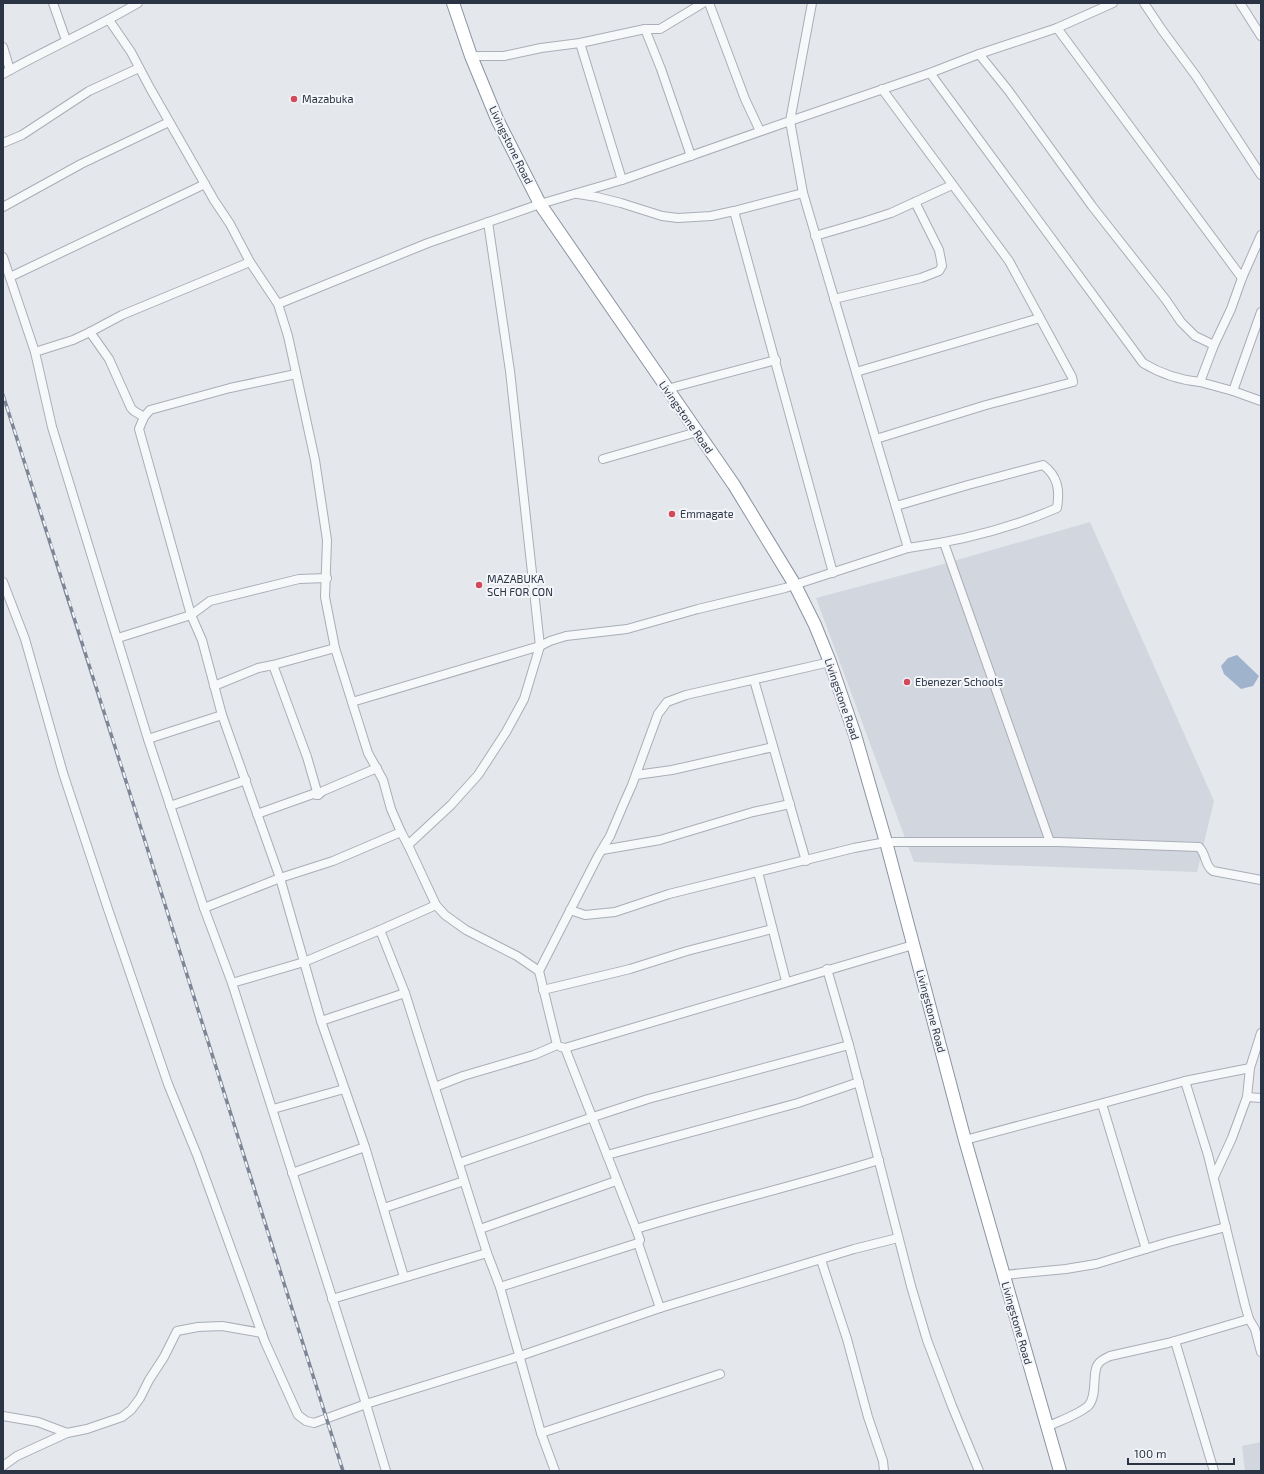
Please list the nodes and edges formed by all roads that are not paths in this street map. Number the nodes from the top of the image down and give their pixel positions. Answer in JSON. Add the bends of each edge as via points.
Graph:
{"nodes":[{"id":1,"x":53,"y":3,"type":"edge"},
{"id":2,"x":138,"y":3,"type":"edge"},
{"id":3,"x":453,"y":3,"type":"edge"},
{"id":4,"x":704,"y":3,"type":"edge"},
{"id":5,"x":709,"y":3,"type":"edge"},
{"id":6,"x":812,"y":3,"type":"edge"},
{"id":7,"x":1113,"y":3,"type":"edge"},
{"id":8,"x":1144,"y":3,"type":"edge"},
{"id":9,"x":1240,"y":3,"type":"edge"},
{"id":10,"x":109,"y":20,"type":"junction"},
{"id":11,"x":1057,"y":28,"type":"junction"},
{"id":12,"x":645,"y":30,"type":"junction"},
{"id":13,"x":1261,"y":36,"type":"edge"},
{"id":14,"x":66,"y":40,"type":"junction"},
{"id":15,"x":580,"y":43,"type":"junction"},
{"id":16,"x":3,"y":47,"type":"edge"},
{"id":17,"x":979,"y":54,"type":"junction"},
{"id":18,"x":471,"y":56,"type":"junction"},
{"id":19,"x":139,"y":68,"type":"junction"},
{"id":20,"x":6,"y":72,"type":"edge"},
{"id":21,"x":930,"y":73,"type":"junction"},
{"id":22,"x":882,"y":89,"type":"junction"},
{"id":23,"x":790,"y":121,"type":"junction"},
{"id":24,"x":169,"y":122,"type":"junction"},
{"id":25,"x":760,"y":132,"type":"junction"},
{"id":26,"x":3,"y":143,"type":"edge"},
{"id":27,"x":691,"y":156,"type":"junction"},
{"id":28,"x":1261,"y":175,"type":"edge"},
{"id":29,"x":622,"y":180,"type":"junction"},
{"id":30,"x":204,"y":184,"type":"junction"},
{"id":31,"x":952,"y":185,"type":"junction"},
{"id":32,"x":803,"y":193,"type":"junction"},
{"id":33,"x":574,"y":194,"type":"junction"},
{"id":34,"x":915,"y":202,"type":"junction"},
{"id":35,"x":540,"y":204,"type":"junction"},
{"id":36,"x":3,"y":208,"type":"edge"},
{"id":37,"x":734,"y":211,"type":"junction"},
{"id":38,"x":488,"y":222,"type":"junction"},
{"id":39,"x":1261,"y":235,"type":"edge"},
{"id":40,"x":815,"y":236,"type":"junction"},
{"id":41,"x":3,"y":257,"type":"edge"},
{"id":42,"x":250,"y":262,"type":"junction"},
{"id":43,"x":10,"y":277,"type":"junction"},
{"id":44,"x":1242,"y":278,"type":"junction"},
{"id":45,"x":834,"y":299,"type":"junction"},
{"id":46,"x":278,"y":304,"type":"junction"},
{"id":47,"x":1261,"y":312,"type":"edge"},
{"id":48,"x":1040,"y":318,"type":"junction"},
{"id":49,"x":90,"y":332,"type":"junction"},
{"id":50,"x":1214,"y":344,"type":"junction"},
{"id":51,"x":35,"y":352,"type":"junction"},
{"id":52,"x":776,"y":360,"type":"junction"},
{"id":53,"x":856,"y":372,"type":"junction"},
{"id":54,"x":296,"y":374,"type":"junction"},
{"id":55,"x":1200,"y":382,"type":"junction"},
{"id":56,"x":667,"y":388,"type":"junction"},
{"id":57,"x":1234,"y":391,"type":"junction"},
{"id":58,"x":1261,"y":401,"type":"edge"},
{"id":59,"x":144,"y":417,"type":"junction"},
{"id":60,"x":697,"y":432,"type":"junction"},
{"id":61,"x":876,"y":440,"type":"junction"},
{"id":62,"x":603,"y":459,"type":"dead end"},
{"id":63,"x":896,"y":506,"type":"junction"},
{"id":64,"x":944,"y":543,"type":"junction"},
{"id":65,"x":908,"y":548,"type":"junction"},
{"id":66,"x":833,"y":573,"type":"junction"},
{"id":67,"x":327,"y":578,"type":"junction"},
{"id":68,"x":3,"y":582,"type":"edge"},
{"id":69,"x":795,"y":584,"type":"junction"},
{"id":70,"x":190,"y":615,"type":"junction"},
{"id":71,"x":118,"y":638,"type":"junction"},
{"id":72,"x":540,"y":646,"type":"junction"},
{"id":73,"x":335,"y":648,"type":"junction"},
{"id":74,"x":830,"y":662,"type":"junction"},
{"id":75,"x":273,"y":665,"type":"junction"},
{"id":76,"x":754,"y":680,"type":"junction"},
{"id":77,"x":214,"y":686,"type":"junction"},
{"id":78,"x":352,"y":702,"type":"junction"},
{"id":79,"x":222,"y":715,"type":"junction"},
{"id":80,"x":148,"y":739,"type":"junction"},
{"id":81,"x":773,"y":747,"type":"junction"},
{"id":82,"x":377,"y":768,"type":"junction"},
{"id":83,"x":636,"y":775,"type":"junction"},
{"id":84,"x":246,"y":780,"type":"junction"},
{"id":85,"x":318,"y":794,"type":"junction"},
{"id":86,"x":790,"y":804,"type":"junction"},
{"id":87,"x":170,"y":806,"type":"junction"},
{"id":88,"x":257,"y":814,"type":"junction"},
{"id":89,"x":401,"y":832,"type":"junction"},
{"id":90,"x":886,"y":842,"type":"junction"},
{"id":91,"x":1050,"y":842,"type":"junction"},
{"id":92,"x":408,"y":844,"type":"junction"},
{"id":93,"x":602,"y":850,"type":"junction"},
{"id":94,"x":806,"y":860,"type":"junction"},
{"id":95,"x":758,"y":872,"type":"junction"},
{"id":96,"x":280,"y":878,"type":"junction"},
{"id":97,"x":1261,"y":880,"type":"edge"},
{"id":98,"x":436,"y":905,"type":"junction"},
{"id":99,"x":204,"y":908,"type":"junction"},
{"id":100,"x":570,"y":910,"type":"junction"},
{"id":101,"x":772,"y":929,"type":"junction"},
{"id":102,"x":380,"y":930,"type":"junction"},
{"id":103,"x":913,"y":945,"type":"junction"},
{"id":104,"x":304,"y":962,"type":"junction"},
{"id":105,"x":827,"y":970,"type":"junction"},
{"id":106,"x":539,"y":971,"type":"junction"},
{"id":107,"x":786,"y":981,"type":"junction"},
{"id":108,"x":232,"y":983,"type":"junction"},
{"id":109,"x":543,"y":990,"type":"junction"},
{"id":110,"x":405,"y":993,"type":"junction"},
{"id":111,"x":321,"y":1021,"type":"junction"},
{"id":112,"x":1261,"y":1033,"type":"edge"},
{"id":113,"x":557,"y":1045,"type":"junction"},
{"id":114,"x":849,"y":1045,"type":"junction"},
{"id":115,"x":565,"y":1048,"type":"junction"},
{"id":116,"x":1250,"y":1068,"type":"junction"},
{"id":117,"x":1185,"y":1081,"type":"junction"},
{"id":118,"x":859,"y":1082,"type":"junction"},
{"id":119,"x":435,"y":1087,"type":"junction"},
{"id":120,"x":344,"y":1089,"type":"junction"},
{"id":121,"x":1247,"y":1097,"type":"junction"},
{"id":122,"x":1261,"y":1098,"type":"edge"},
{"id":123,"x":1102,"y":1104,"type":"junction"},
{"id":124,"x":272,"y":1109,"type":"junction"},
{"id":125,"x":593,"y":1117,"type":"junction"},
{"id":126,"x":965,"y":1140,"type":"junction"},
{"id":127,"x":365,"y":1146,"type":"junction"},
{"id":128,"x":607,"y":1155,"type":"junction"},
{"id":129,"x":880,"y":1160,"type":"junction"},
{"id":130,"x":459,"y":1163,"type":"junction"},
{"id":131,"x":292,"y":1174,"type":"junction"},
{"id":132,"x":1214,"y":1177,"type":"junction"},
{"id":133,"x":464,"y":1181,"type":"junction"},
{"id":134,"x":616,"y":1181,"type":"junction"},
{"id":135,"x":384,"y":1208,"type":"junction"},
{"id":136,"x":1226,"y":1227,"type":"junction"},
{"id":137,"x":480,"y":1229,"type":"junction"},
{"id":138,"x":636,"y":1229,"type":"junction"},
{"id":139,"x":898,"y":1238,"type":"junction"},
{"id":140,"x":638,"y":1243,"type":"junction"},
{"id":141,"x":1146,"y":1249,"type":"junction"},
{"id":142,"x":487,"y":1253,"type":"junction"},
{"id":143,"x":821,"y":1260,"type":"junction"},
{"id":144,"x":1004,"y":1276,"type":"junction"},
{"id":145,"x":404,"y":1277,"type":"junction"},
{"id":146,"x":500,"y":1287,"type":"junction"},
{"id":147,"x":332,"y":1299,"type":"junction"},
{"id":148,"x":660,"y":1308,"type":"junction"},
{"id":149,"x":1249,"y":1319,"type":"junction"},
{"id":150,"x":262,"y":1332,"type":"junction"},
{"id":151,"x":1175,"y":1341,"type":"junction"},
{"id":152,"x":1261,"y":1352,"type":"edge"},
{"id":153,"x":520,"y":1356,"type":"junction"},
{"id":154,"x":720,"y":1374,"type":"dead end"},
{"id":155,"x":366,"y":1404,"type":"junction"},
{"id":156,"x":3,"y":1416,"type":"edge"},
{"id":157,"x":1047,"y":1427,"type":"junction"},
{"id":158,"x":541,"y":1432,"type":"junction"},
{"id":159,"x":67,"y":1433,"type":"junction"},
{"id":160,"x":3,"y":1466,"type":"edge"},
{"id":161,"x":386,"y":1471,"type":"edge"},
{"id":162,"x":555,"y":1471,"type":"edge"},
{"id":163,"x":884,"y":1471,"type":"edge"},
{"id":164,"x":979,"y":1471,"type":"edge"},
{"id":165,"x":1060,"y":1471,"type":"edge"},
{"id":166,"x":1214,"y":1471,"type":"edge"}],
"edges":[{"from":1,"to":14,"type":"street"},
{"from":2,"to":10,"type":"street"},
{"from":3,"to":18,"type":"highway","name":"Livingstone Road"},
{"from":4,"to":12,"type":"street","via":[[660,29]]},
{"from":5,"to":25,"type":"street"},
{"from":6,"to":23,"type":"street"},
{"from":7,"to":11,"type":"street"},
{"from":8,"to":28,"type":"street"},
{"from":9,"to":13,"type":"street"},
{"from":10,"to":14,"type":"street"},
{"from":10,"to":19,"type":"street"},
{"from":11,"to":17,"type":"street"},
{"from":11,"to":44,"type":"street"},
{"from":12,"to":15,"type":"street"},
{"from":12,"to":27,"type":"street"},
{"from":14,"to":20,"type":"street"},
{"from":15,"to":18,"type":"street","via":[[504,56]]},
{"from":15,"to":29,"type":"street"},
{"from":16,"to":20,"type":"street"},
{"from":17,"to":21,"type":"street"},
{"from":17,"to":50,"type":"street","via":[[1181,322],[1195,336]]},
{"from":18,"to":35,"type":"highway","name":"Livingstone Road","via":[[497,119]]},
{"from":19,"to":24,"type":"street"},
{"from":19,"to":26,"type":"street","via":[[89,91],[22,135]]},
{"from":21,"to":22,"type":"street"},
{"from":21,"to":55,"type":"street","via":[[1143,363],[1171,376]]},
{"from":22,"to":23,"type":"street"},
{"from":22,"to":31,"type":"street"},
{"from":23,"to":25,"type":"street"},
{"from":23,"to":32,"type":"street"},
{"from":24,"to":30,"type":"street"},
{"from":24,"to":36,"type":"street","via":[[81,164]]},
{"from":25,"to":27,"type":"street"},
{"from":27,"to":29,"type":"street"},
{"from":29,"to":33,"type":"street"},
{"from":30,"to":42,"type":"street","via":[[230,224]]},
{"from":30,"to":43,"type":"street"},
{"from":31,"to":34,"type":"street"},
{"from":31,"to":48,"type":"street","via":[[1009,261]]},
{"from":32,"to":37,"type":"street"},
{"from":32,"to":40,"type":"street"},
{"from":33,"to":35,"type":"street"},
{"from":33,"to":37,"type":"street","via":[[603,198],[662,216],[678,218],[711,216]]},
{"from":34,"to":40,"type":"street","via":[[892,213]]},
{"from":34,"to":45,"type":"street","via":[[939,250],[942,266],[939,271],[921,278]]},
{"from":35,"to":38,"type":"street"},
{"from":35,"to":56,"type":"highway","name":"Livingstone Road"},
{"from":37,"to":52,"type":"street"},
{"from":38,"to":46,"type":"street","via":[[428,243]]},
{"from":38,"to":72,"type":"street","via":[[510,371]]},
{"from":39,"to":44,"type":"street"},
{"from":40,"to":45,"type":"street"},
{"from":41,"to":43,"type":"street"},
{"from":42,"to":46,"type":"street"},
{"from":42,"to":49,"type":"street","via":[[122,315]]},
{"from":43,"to":51,"type":"street"},
{"from":44,"to":50,"type":"street"},
{"from":45,"to":53,"type":"street"},
{"from":46,"to":54,"type":"street"},
{"from":47,"to":57,"type":"street"},
{"from":48,"to":53,"type":"street"},
{"from":48,"to":61,"type":"street","via":[[1073,382]]},
{"from":49,"to":51,"type":"street"},
{"from":49,"to":59,"type":"street","via":[[109,359],[131,408]]},
{"from":50,"to":55,"type":"street"},
{"from":51,"to":71,"type":"street","via":[[52,427]]},
{"from":52,"to":56,"type":"street"},
{"from":52,"to":66,"type":"street"},
{"from":53,"to":61,"type":"street"},
{"from":54,"to":59,"type":"street","via":[[230,388],[150,410]]},
{"from":54,"to":67,"type":"street","via":[[315,460],[327,540]]},
{"from":55,"to":57,"type":"street"},
{"from":56,"to":60,"type":"highway","name":"Livingstone Road"},
{"from":57,"to":58,"type":"street"},
{"from":59,"to":70,"type":"street","via":[[139,429]]},
{"from":60,"to":62,"type":"street"},
{"from":60,"to":69,"type":"highway","name":"Livingstone Road","via":[[734,485]]},
{"from":61,"to":63,"type":"street"},
{"from":63,"to":64,"type":"street","via":[[1043,465],[1052,472],[1056,480],[1058,508],[1016,525]]},
{"from":63,"to":65,"type":"street"},
{"from":64,"to":65,"type":"street"},
{"from":64,"to":91,"type":"street"},
{"from":65,"to":66,"type":"street"},
{"from":66,"to":69,"type":"street"},
{"from":67,"to":70,"type":"street","via":[[299,579],[210,601]]},
{"from":67,"to":73,"type":"street","via":[[325,597]]},
{"from":68,"to":150,"type":"street","via":[[24,639],[108,909],[168,1084]]},
{"from":69,"to":72,"type":"street","via":[[627,628],[566,636]]},
{"from":69,"to":74,"type":"highway","name":"Livingstone Road"},
{"from":70,"to":71,"type":"street"},
{"from":70,"to":77,"type":"street","via":[[202,640]]},
{"from":71,"to":80,"type":"street"},
{"from":72,"to":78,"type":"street"},
{"from":72,"to":92,"type":"street","via":[[524,699],[478,775],[451,806]]},
{"from":73,"to":75,"type":"street"},
{"from":73,"to":78,"type":"street"},
{"from":74,"to":76,"type":"street"},
{"from":74,"to":90,"type":"highway","name":"Livingstone Road","via":[[855,735]]},
{"from":75,"to":77,"type":"street","via":[[258,668]]},
{"from":75,"to":85,"type":"street","via":[[308,757]]},
{"from":76,"to":81,"type":"street"},
{"from":76,"to":83,"type":"street","via":[[686,695],[667,702],[658,714]]},
{"from":77,"to":79,"type":"street"},
{"from":78,"to":82,"type":"street","via":[[368,753]]},
{"from":79,"to":80,"type":"street"},
{"from":79,"to":84,"type":"street"},
{"from":80,"to":87,"type":"street"},
{"from":81,"to":83,"type":"street","via":[[672,770]]},
{"from":81,"to":86,"type":"street"},
{"from":82,"to":85,"type":"street"},
{"from":82,"to":89,"type":"street"},
{"from":83,"to":93,"type":"street"},
{"from":84,"to":87,"type":"street"},
{"from":84,"to":88,"type":"street"},
{"from":85,"to":88,"type":"street"},
{"from":86,"to":93,"type":"street","via":[[753,812],[660,840]]},
{"from":86,"to":94,"type":"street"},
{"from":87,"to":99,"type":"street"},
{"from":88,"to":96,"type":"street"},
{"from":89,"to":92,"type":"street"},
{"from":89,"to":96,"type":"street","via":[[333,861]]},
{"from":90,"to":91,"type":"street"},
{"from":90,"to":94,"type":"street"},
{"from":90,"to":103,"type":"highway","name":"Livingstone Road"},
{"from":91,"to":97,"type":"street","via":[[1199,848],[1204,852],[1208,868],[1213,871]]},
{"from":92,"to":98,"type":"street"},
{"from":93,"to":100,"type":"street"},
{"from":94,"to":95,"type":"street"},
{"from":95,"to":100,"type":"street","via":[[669,894],[615,912],[585,915]]},
{"from":95,"to":101,"type":"street"},
{"from":96,"to":99,"type":"street"},
{"from":96,"to":104,"type":"street"},
{"from":98,"to":102,"type":"street"},
{"from":98,"to":106,"type":"street","via":[[466,930],[517,956]]},
{"from":99,"to":108,"type":"street"},
{"from":100,"to":106,"type":"street"},
{"from":101,"to":107,"type":"street"},
{"from":101,"to":109,"type":"street","via":[[630,969]]},
{"from":102,"to":104,"type":"street"},
{"from":102,"to":110,"type":"street"},
{"from":103,"to":105,"type":"street"},
{"from":103,"to":126,"type":"highway","name":"Livingstone Road"},
{"from":104,"to":108,"type":"street"},
{"from":104,"to":111,"type":"street"},
{"from":105,"to":107,"type":"street"},
{"from":105,"to":114,"type":"street"},
{"from":106,"to":109,"type":"street"},
{"from":107,"to":115,"type":"street"},
{"from":108,"to":124,"type":"street"},
{"from":109,"to":113,"type":"street"},
{"from":110,"to":111,"type":"street"},
{"from":110,"to":119,"type":"street"},
{"from":111,"to":120,"type":"street"},
{"from":112,"to":116,"type":"street"},
{"from":113,"to":115,"type":"street"},
{"from":113,"to":119,"type":"street"},
{"from":114,"to":118,"type":"street"},
{"from":114,"to":125,"type":"street","via":[[678,1091]]},
{"from":115,"to":125,"type":"street"},
{"from":116,"to":117,"type":"street"},
{"from":116,"to":121,"type":"street"},
{"from":117,"to":123,"type":"street"},
{"from":117,"to":132,"type":"street"},
{"from":118,"to":128,"type":"street","via":[[798,1103]]},
{"from":118,"to":129,"type":"street"},
{"from":119,"to":130,"type":"street"},
{"from":120,"to":124,"type":"street"},
{"from":120,"to":127,"type":"street"},
{"from":121,"to":122,"type":"street"},
{"from":121,"to":132,"type":"street"},
{"from":123,"to":126,"type":"street"},
{"from":123,"to":141,"type":"street"},
{"from":124,"to":131,"type":"street"},
{"from":125,"to":128,"type":"street"},
{"from":125,"to":130,"type":"street"},
{"from":126,"to":144,"type":"highway","name":"Livingstone Road"},
{"from":127,"to":131,"type":"street"},
{"from":127,"to":135,"type":"street"},
{"from":128,"to":134,"type":"street"},
{"from":129,"to":138,"type":"street"},
{"from":129,"to":139,"type":"street"},
{"from":130,"to":133,"type":"street"},
{"from":131,"to":147,"type":"street"},
{"from":132,"to":136,"type":"street"},
{"from":133,"to":135,"type":"street"},
{"from":133,"to":137,"type":"street"},
{"from":134,"to":137,"type":"street"},
{"from":134,"to":138,"type":"street"},
{"from":135,"to":145,"type":"street"},
{"from":136,"to":141,"type":"street"},
{"from":136,"to":149,"type":"street"},
{"from":137,"to":142,"type":"street"},
{"from":138,"to":140,"type":"street","via":[[640,1240]]},
{"from":139,"to":143,"type":"street"},
{"from":139,"to":164,"type":"street","via":[[928,1340]]},
{"from":140,"to":146,"type":"street"},
{"from":140,"to":148,"type":"street"},
{"from":141,"to":144,"type":"street","via":[[1096,1264]]},
{"from":142,"to":145,"type":"street"},
{"from":142,"to":146,"type":"street"},
{"from":143,"to":148,"type":"street"},
{"from":143,"to":163,"type":"street","via":[[847,1339]]},
{"from":144,"to":157,"type":"highway","name":"Livingstone Road"},
{"from":145,"to":147,"type":"street"},
{"from":146,"to":153,"type":"street"},
{"from":147,"to":155,"type":"street"},
{"from":148,"to":153,"type":"street"},
{"from":149,"to":151,"type":"street"},
{"from":149,"to":152,"type":"street","via":[[1255,1329]]},
{"from":150,"to":155,"type":"street","via":[[302,1419],[314,1423]]},
{"from":150,"to":159,"type":"street","via":[[222,1326],[177,1331],[131,1410],[111,1422]]},
{"from":151,"to":157,"type":"street","via":[[1102,1360],[1096,1369],[1096,1381],[1089,1405]]},
{"from":151,"to":166,"type":"street"},
{"from":153,"to":155,"type":"street"},
{"from":153,"to":158,"type":"street"},
{"from":154,"to":158,"type":"street"},
{"from":155,"to":161,"type":"street"},
{"from":156,"to":159,"type":"street","via":[[38,1422]]},
{"from":157,"to":165,"type":"highway","name":"Livingstone Road"},
{"from":158,"to":162,"type":"street"},
{"from":159,"to":160,"type":"street","via":[[17,1456]]}]}
